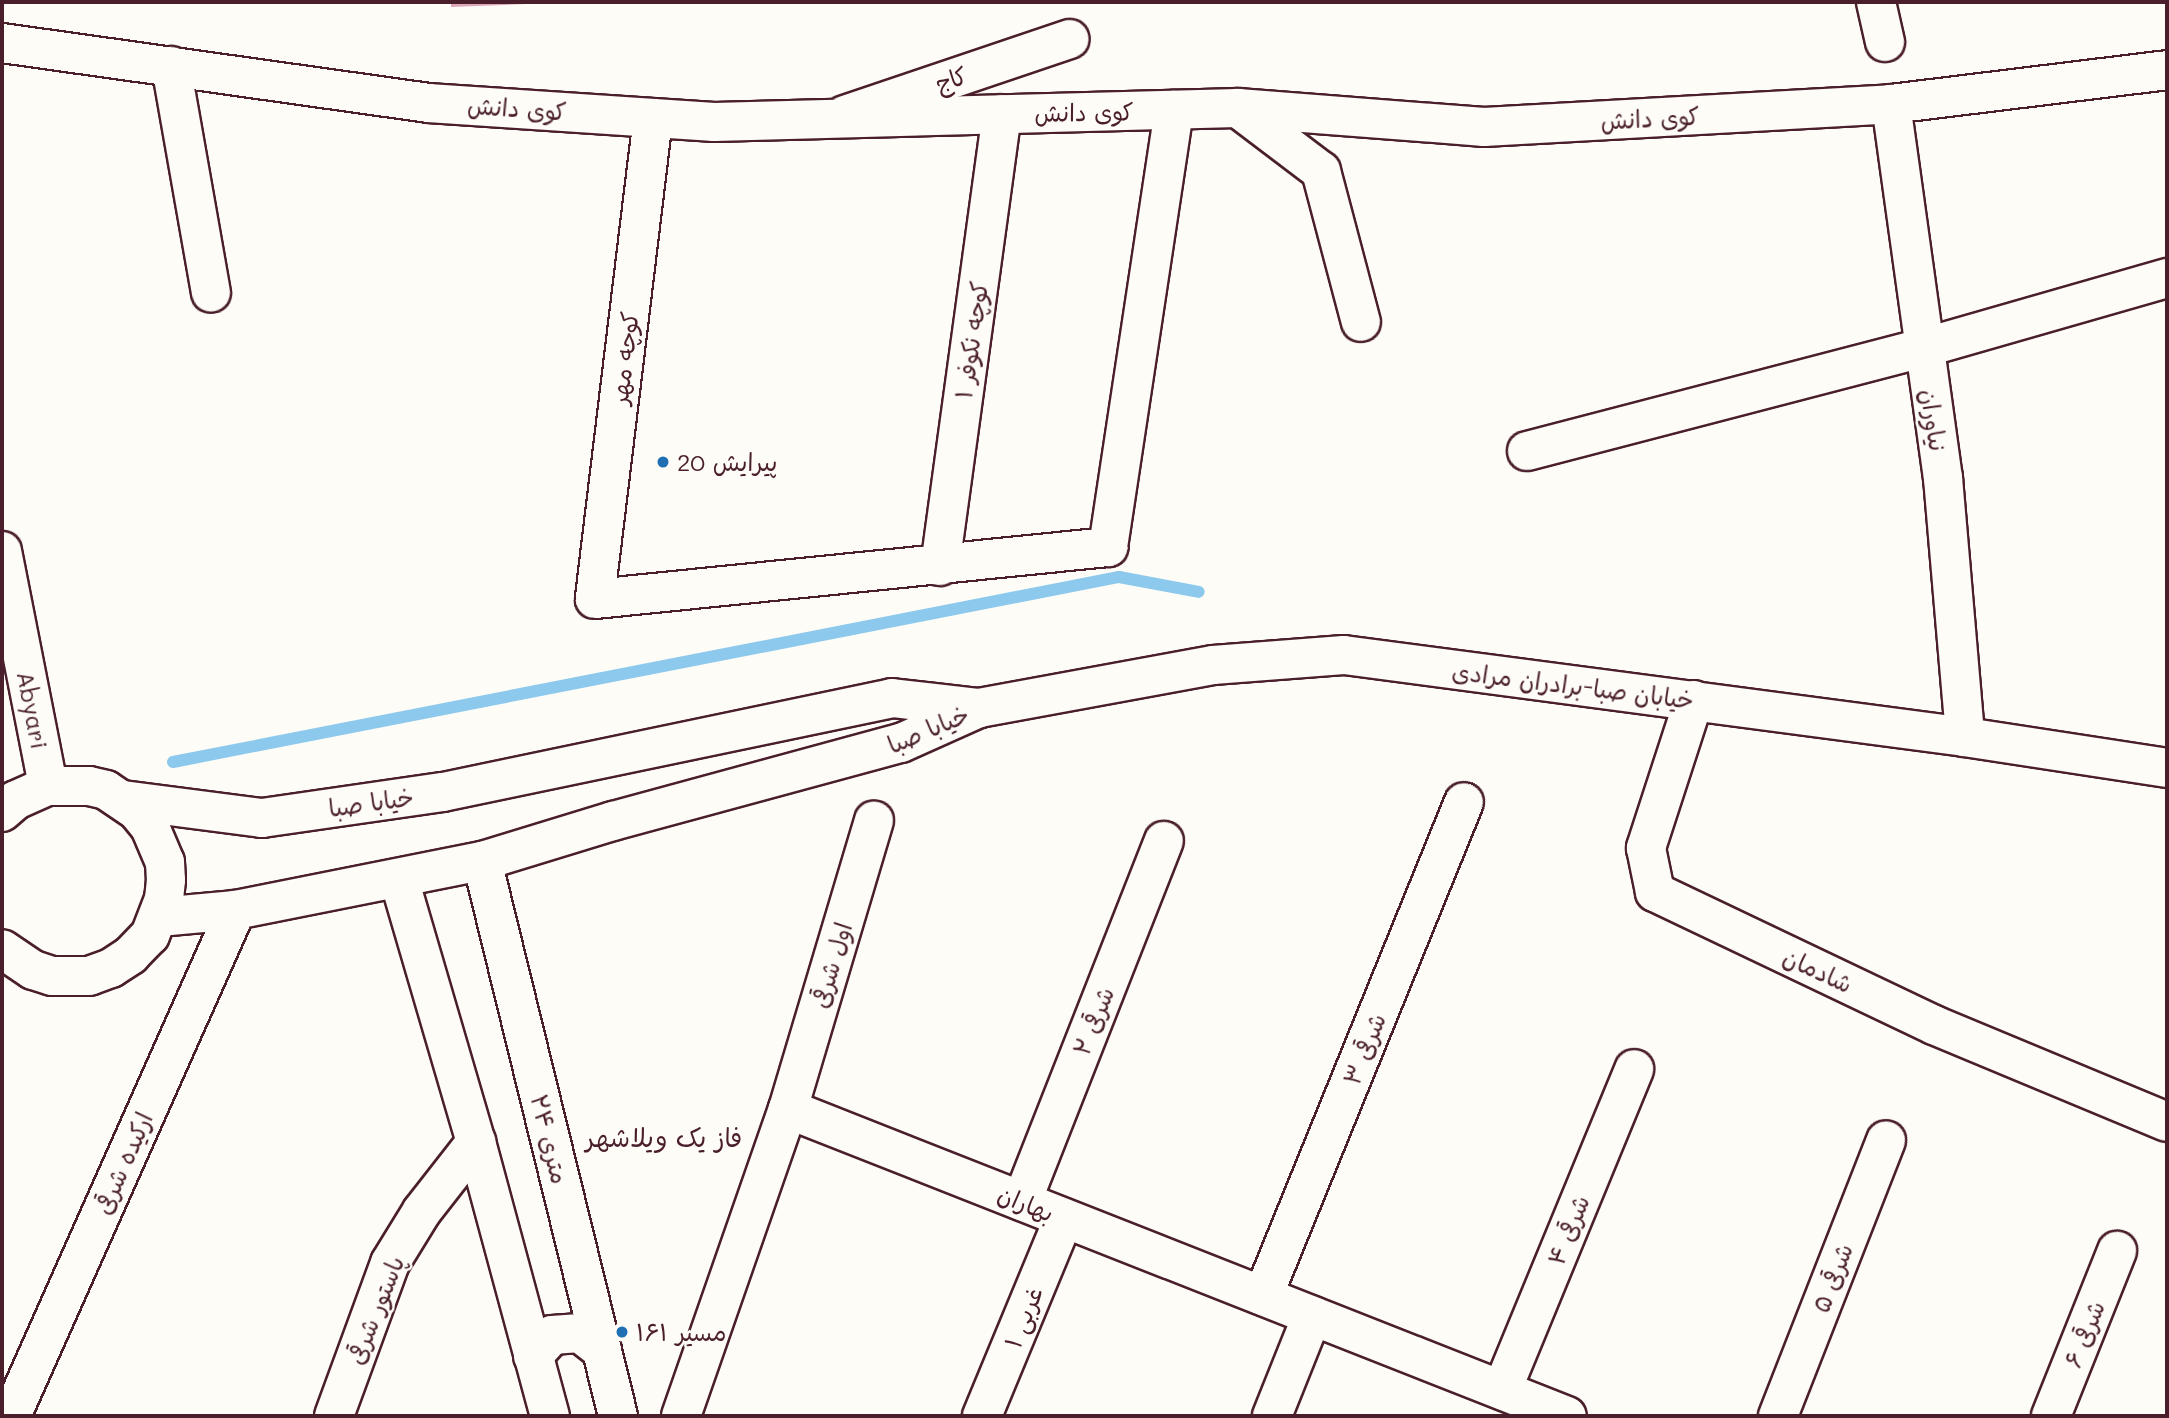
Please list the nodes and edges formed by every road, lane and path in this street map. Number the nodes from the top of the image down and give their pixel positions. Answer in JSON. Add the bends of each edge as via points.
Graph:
{"nodes":[{"id":1,"x":1876,"y":2,"type":"edge"},
{"id":2,"x":1069,"y":40,"type":"dead end"},
{"id":3,"x":1885,"y":42,"type":"dead end"},
{"id":4,"x":2,"y":43,"type":"edge"},
{"id":5,"x":171,"y":66,"type":"junction"},
{"id":6,"x":2167,"y":70,"type":"edge"},
{"id":7,"x":1891,"y":104,"type":"junction"},
{"id":8,"x":1238,"y":108,"type":"junction"},
{"id":9,"x":1174,"y":110,"type":"junction"},
{"id":10,"x":1002,"y":114,"type":"junction"},
{"id":11,"x":653,"y":118,"type":"junction"},
{"id":12,"x":834,"y":119,"type":"junction"},
{"id":13,"x":2167,"y":278,"type":"edge"},
{"id":14,"x":211,"y":292,"type":"dead end"},
{"id":15,"x":1361,"y":322,"type":"dead end"},
{"id":16,"x":1923,"y":348,"type":"junction"},
{"id":17,"x":1527,"y":451,"type":"dead end"},
{"id":18,"x":2,"y":551,"type":"edge"},
{"id":19,"x":940,"y":566,"type":"junction"},
{"id":20,"x":1694,"y":700,"type":"junction"},
{"id":21,"x":979,"y":708,"type":"junction"},
{"id":22,"x":1965,"y":737,"type":"junction"},
{"id":23,"x":2167,"y":768,"type":"edge"},
{"id":24,"x":48,"y":786,"type":"junction"},
{"id":25,"x":123,"y":800,"type":"junction"},
{"id":26,"x":1464,"y":802,"type":"dead end"},
{"id":27,"x":2,"y":812,"type":"edge"},
{"id":28,"x":874,"y":821,"type":"dead end"},
{"id":29,"x":1164,"y":841,"type":"dead end"},
{"id":30,"x":482,"y":862,"type":"junction"},
{"id":31,"x":399,"y":879,"type":"junction"},
{"id":32,"x":236,"y":910,"type":"junction"},
{"id":33,"x":159,"y":917,"type":"junction"},
{"id":34,"x":2,"y":949,"type":"edge"},
{"id":35,"x":17,"y":973,"type":"edge"},
{"id":36,"x":1634,"y":1069,"type":"dead end"},
{"id":37,"x":788,"y":1109,"type":"junction"},
{"id":38,"x":2167,"y":1122,"type":"edge"},
{"id":39,"x":1886,"y":1140,"type":"dead end"},
{"id":40,"x":476,"y":1142,"type":"junction"},
{"id":41,"x":1021,"y":1201,"type":"junction"},
{"id":42,"x":1064,"y":1218,"type":"junction"},
{"id":43,"x":2117,"y":1251,"type":"dead end"},
{"id":44,"x":1264,"y":1296,"type":"junction"},
{"id":45,"x":1312,"y":1315,"type":"junction"},
{"id":46,"x":602,"y":1350,"type":"junction"},
{"id":47,"x":533,"y":1356,"type":"junction"},
{"id":48,"x":1502,"y":1391,"type":"junction"},
{"id":49,"x":548,"y":1415,"type":"edge"},
{"id":50,"x":11,"y":1416,"type":"edge"},
{"id":51,"x":334,"y":1416,"type":"edge"},
{"id":52,"x":618,"y":1416,"type":"edge"},
{"id":53,"x":681,"y":1416,"type":"edge"},
{"id":54,"x":982,"y":1416,"type":"edge"},
{"id":55,"x":1272,"y":1416,"type":"edge"},
{"id":56,"x":1567,"y":1416,"type":"edge"},
{"id":57,"x":1778,"y":1416,"type":"edge"},
{"id":58,"x":2051,"y":1416,"type":"edge"}],
"edges":[{"from":1,"to":3,"type":"street"},
{"from":2,"to":12,"type":"street","name":"کاج"},
{"from":4,"to":5,"type":"street","name":"کوی دانش"},
{"from":5,"to":11,"type":"street","name":"کوی دانش","via":[[428,103]]},
{"from":5,"to":14,"type":"street"},
{"from":6,"to":7,"type":"street","name":"کوی دانش"},
{"from":7,"to":8,"type":"street","name":"کوی دانش","via":[[1484,127]]},
{"from":7,"to":16,"type":"street","name":"نیاوران"},
{"from":8,"to":9,"type":"street","name":"کوی دانش"},
{"from":8,"to":15,"type":"street","via":[[1321,171]]},
{"from":9,"to":10,"type":"street","name":"کوی دانش"},
{"from":9,"to":19,"type":"street","via":[[1108,547]]},
{"from":10,"to":12,"type":"street","name":"کوی دانش"},
{"from":10,"to":19,"type":"street","name":"کوچه نکوفر ۱"},
{"from":11,"to":12,"type":"street","name":"کوی دانش","via":[[714,122]]},
{"from":11,"to":19,"type":"street","name":"کوچه مهر","via":[[595,599]]},
{"from":13,"to":16,"type":"street"},
{"from":16,"to":17,"type":"street"},
{"from":16,"to":22,"type":"street","name":"نیاوران","via":[[1943,478]]},
{"from":18,"to":24,"type":"street","name":"Abyari"},
{"from":20,"to":21,"type":"street","name":"خیابان صبا-برادران مرادی","via":[[1344,656],[1213,666]]},
{"from":20,"to":22,"type":"street","name":"خیابان صبا-برادران مرادی"},
{"from":20,"to":38,"type":"street","name":"شادمان","via":[[1646,848],[1655,892],[1934,1025]]},
{"from":21,"to":25,"type":"street","name":"خیابا صبا","via":[[892,698],[443,792],[262,818]]},
{"from":21,"to":30,"type":"street","name":"خیابا صبا","via":[[901,743],[613,821]]},
{"from":22,"to":23,"type":"street","name":"خیابان صبا-برادران مرادی"},
{"from":24,"to":25,"type":"street","via":[[89,786]]},
{"from":24,"to":27,"type":"street","via":[[16,800]]},
{"from":25,"to":33,"type":"street","via":[[150,827],[162,853],[166,880]]},
{"from":26,"to":44,"type":"street","name":"۳ شرقی"},
{"from":28,"to":37,"type":"street","name":"اول شرقی"},
{"from":29,"to":41,"type":"street","name":"۲ شرقی"},
{"from":30,"to":31,"type":"street","name":"خیابا صبا"},
{"from":30,"to":46,"type":"street","name":"۲۴ متری"},
{"from":31,"to":32,"type":"street","name":"خیابا صبا"},
{"from":31,"to":40,"type":"street"},
{"from":32,"to":33,"type":"street","name":"خیابا صبا"},
{"from":32,"to":50,"type":"street","name":"ارکیده شرقی"},
{"from":33,"to":35,"type":"street","via":[[141,946],[111,968],[89,976]]},
{"from":34,"to":35,"type":"street"},
{"from":36,"to":48,"type":"street","name":"۴ شرقی"},
{"from":37,"to":41,"type":"street","name":"بهاران"},
{"from":37,"to":53,"type":"street"},
{"from":39,"to":57,"type":"street","name":"۵ شرقی"},
{"from":40,"to":47,"type":"street"},
{"from":40,"to":51,"type":"street","name":"پاستور شرقی","via":[[422,1211],[390,1263]]},
{"from":41,"to":42,"type":"street","name":"بهاران"},
{"from":42,"to":44,"type":"street","name":"بهاران"},
{"from":42,"to":54,"type":"street","name":"۱ غربی"},
{"from":43,"to":58,"type":"street","name":"۶ شرقی"},
{"from":44,"to":45,"type":"street","name":"بهاران"},
{"from":45,"to":48,"type":"street","name":"بهاران"},
{"from":45,"to":55,"type":"street"},
{"from":46,"to":47,"type":"street","via":[[580,1333],[552,1335]]},
{"from":46,"to":52,"type":"street","name":"۲۴ متری"},
{"from":47,"to":49,"type":"street"},
{"from":48,"to":56,"type":"street","name":"بهاران"}]}
